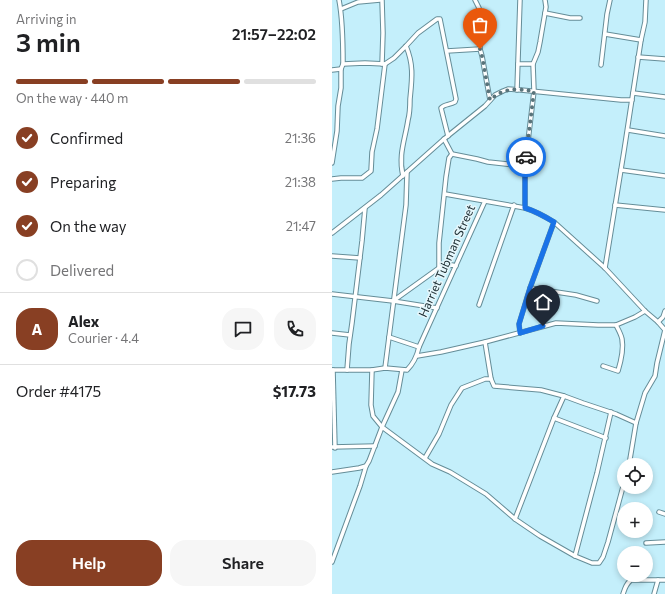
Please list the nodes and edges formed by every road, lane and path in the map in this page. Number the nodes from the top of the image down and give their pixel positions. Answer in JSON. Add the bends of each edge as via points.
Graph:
{"nodes":[{"id":1,"x":339,"y":0,"type":"edge"},
{"id":2,"x":381,"y":0,"type":"edge"},
{"id":3,"x":475,"y":0,"type":"edge"},
{"id":4,"x":520,"y":0,"type":"edge"},
{"id":5,"x":545,"y":0,"type":"edge"},
{"id":6,"x":610,"y":0,"type":"edge"},
{"id":7,"x":646,"y":0,"type":"edge"},
{"id":8,"x":341,"y":9,"type":"junction"},
{"id":9,"x":545,"y":13,"type":"junction"},
{"id":10,"x":580,"y":18,"type":"dead end"},
{"id":11,"x":604,"y":34,"type":"junction"},
{"id":12,"x":640,"y":40,"type":"junction"},
{"id":13,"x":406,"y":46,"type":"junction"},
{"id":14,"x":480,"y":49,"type":"junction"},
{"id":15,"x":447,"y":51,"type":"junction"},
{"id":16,"x":638,"y":57,"type":"junction"},
{"id":17,"x":665,"y":60,"type":"edge"},
{"id":18,"x":343,"y":64,"type":"junction"},
{"id":19,"x":384,"y":64,"type":"junction"},
{"id":20,"x":518,"y":64,"type":"junction"},
{"id":21,"x":533,"y":64,"type":"junction"},
{"id":22,"x":601,"y":65,"type":"dead end"},
{"id":23,"x":341,"y":69,"type":"junction"},
{"id":24,"x":332,"y":70,"type":"edge"},
{"id":25,"x":517,"y":90,"type":"junction"},
{"id":26,"x":534,"y":91,"type":"junction"},
{"id":27,"x":634,"y":93,"type":"junction"},
{"id":28,"x":665,"y":97,"type":"edge"},
{"id":29,"x":490,"y":100,"type":"junction"},
{"id":30,"x":632,"y":100,"type":"junction"},
{"id":31,"x":332,"y":105,"type":"edge"},
{"id":32,"x":338,"y":106,"type":"junction"},
{"id":33,"x":628,"y":130,"type":"junction"},
{"id":34,"x":448,"y":136,"type":"junction"},
{"id":35,"x":665,"y":136,"type":"edge"},
{"id":36,"x":444,"y":140,"type":"junction"},
{"id":37,"x":334,"y":143,"type":"edge"},
{"id":38,"x":452,"y":154,"type":"junction"},
{"id":39,"x":332,"y":163,"type":"edge"},
{"id":40,"x":525,"y":166,"type":"junction"},
{"id":41,"x":622,"y":170,"type":"junction"},
{"id":42,"x":407,"y":172,"type":"junction"},
{"id":43,"x":403,"y":176,"type":"junction"},
{"id":44,"x":665,"y":176,"type":"edge"},
{"id":45,"x":332,"y":179,"type":"edge"},
{"id":46,"x":445,"y":194,"type":"junction"},
{"id":47,"x":485,"y":201,"type":"junction"},
{"id":48,"x":514,"y":205,"type":"junction"},
{"id":49,"x":615,"y":205,"type":"junction"},
{"id":50,"x":365,"y":208,"type":"junction"},
{"id":51,"x":525,"y":208,"type":"junction"},
{"id":52,"x":665,"y":210,"type":"edge"},
{"id":53,"x":554,"y":222,"type":"junction"},
{"id":54,"x":332,"y":233,"type":"edge"},
{"id":55,"x":332,"y":256,"type":"edge"},
{"id":56,"x":360,"y":258,"type":"junction"},
{"id":57,"x":456,"y":266,"type":"junction"},
{"id":58,"x":438,"y":268,"type":"junction"},
{"id":59,"x":605,"y":268,"type":"junction"},
{"id":60,"x":530,"y":288,"type":"junction"},
{"id":61,"x":332,"y":294,"type":"edge"},
{"id":62,"x":356,"y":298,"type":"junction"},
{"id":63,"x":597,"y":301,"type":"dead end"},
{"id":64,"x":393,"y":302,"type":"junction"},
{"id":65,"x":479,"y":305,"type":"dead end"},
{"id":66,"x":437,"y":308,"type":"junction"},
{"id":67,"x":645,"y":311,"type":"junction"},
{"id":68,"x":665,"y":311,"type":"edge"},
{"id":69,"x":658,"y":322,"type":"junction"},
{"id":70,"x":616,"y":325,"type":"junction"},
{"id":71,"x":332,"y":333,"type":"edge"},
{"id":72,"x":520,"y":333,"type":"junction"},
{"id":73,"x":350,"y":335,"type":"junction"},
{"id":74,"x":389,"y":337,"type":"junction"},
{"id":75,"x":485,"y":342,"type":"junction"},
{"id":76,"x":419,"y":346,"type":"junction"},
{"id":77,"x":417,"y":356,"type":"junction"},
{"id":78,"x":603,"y":366,"type":"dead end"},
{"id":79,"x":385,"y":368,"type":"junction"},
{"id":80,"x":332,"y":370,"type":"edge"},
{"id":81,"x":348,"y":370,"type":"junction"},
{"id":82,"x":372,"y":370,"type":"junction"},
{"id":83,"x":402,"y":370,"type":"junction"},
{"id":84,"x":491,"y":379,"type":"junction"},
{"id":85,"x":564,"y":396,"type":"junction"},
{"id":86,"x":612,"y":412,"type":"junction"},
{"id":87,"x":554,"y":418,"type":"junction"},
{"id":88,"x":636,"y":423,"type":"junction"},
{"id":89,"x":382,"y":427,"type":"junction"},
{"id":90,"x":606,"y":438,"type":"junction"},
{"id":91,"x":375,"y":446,"type":"junction"},
{"id":92,"x":333,"y":447,"type":"edge"},
{"id":93,"x":425,"y":458,"type":"junction"},
{"id":94,"x":630,"y":458,"type":"edge"},
{"id":95,"x":366,"y":466,"type":"junction"},
{"id":96,"x":332,"y":472,"type":"edge"},
{"id":97,"x":621,"y":494,"type":"edge"},
{"id":98,"x":659,"y":512,"type":"dead end"},
{"id":99,"x":665,"y":514,"type":"edge"},
{"id":100,"x":515,"y":518,"type":"junction"},
{"id":101,"x":665,"y":542,"type":"edge"},
{"id":102,"x":646,"y":543,"type":"dead end"},
{"id":103,"x":575,"y":556,"type":"junction"},
{"id":104,"x":332,"y":562,"type":"edge"},
{"id":105,"x":658,"y":580,"type":"junction"},
{"id":106,"x":665,"y":580,"type":"edge"},
{"id":107,"x":623,"y":594,"type":"edge"},
{"id":108,"x":654,"y":594,"type":"edge"}],
"edges":[{"from":1,"to":8,"type":"street"},
{"from":2,"to":8,"type":"street","via":[[358,2]]},
{"from":2,"to":19,"type":"street"},
{"from":3,"to":14,"type":"street","via":[[479,8],[477,22]]},
{"from":4,"to":20,"type":"street"},
{"from":5,"to":9,"type":"street"},
{"from":6,"to":11,"type":"street"},
{"from":7,"to":12,"type":"street","via":[[645,22]]},
{"from":8,"to":18,"type":"street"},
{"from":9,"to":10,"type":"street"},
{"from":9,"to":21,"type":"street","via":[[538,52]]},
{"from":11,"to":12,"type":"street"},
{"from":11,"to":22,"type":"street"},
{"from":12,"to":16,"type":"street"},
{"from":13,"to":15,"type":"street","via":[[418,33],[440,19]]},
{"from":13,"to":19,"type":"street"},
{"from":13,"to":43,"type":"street","via":[[410,55],[412,74],[402,152]]},
{"from":14,"to":15,"type":"street"},
{"from":14,"to":29,"type":"street"},
{"from":15,"to":34,"type":"street","via":[[456,99],[455,102],[441,108]]},
{"from":16,"to":17,"type":"street"},
{"from":16,"to":27,"type":"street"},
{"from":18,"to":19,"type":"street"},
{"from":18,"to":23,"type":"street"},
{"from":19,"to":45,"type":"street","via":[[371,171],[362,178]]},
{"from":20,"to":21,"type":"street"},
{"from":20,"to":25,"type":"street"},
{"from":21,"to":26,"type":"street"},
{"from":23,"to":24,"type":"street"},
{"from":23,"to":32,"type":"street"},
{"from":25,"to":26,"type":"street"},
{"from":25,"to":29,"type":"street","via":[[503,91]]},
{"from":26,"to":30,"type":"street"},
{"from":26,"to":40,"type":"street"},
{"from":27,"to":28,"type":"street"},
{"from":27,"to":30,"type":"street"},
{"from":29,"to":34,"type":"street"},
{"from":30,"to":33,"type":"street"},
{"from":31,"to":32,"type":"street"},
{"from":32,"to":37,"type":"street"},
{"from":33,"to":35,"type":"street"},
{"from":33,"to":41,"type":"street"},
{"from":34,"to":36,"type":"street"},
{"from":36,"to":38,"type":"street"},
{"from":36,"to":42,"type":"street"},
{"from":37,"to":39,"type":"street"},
{"from":38,"to":40,"type":"street","via":[[488,162]]},
{"from":38,"to":46,"type":"street"},
{"from":40,"to":51,"type":"street"},
{"from":41,"to":44,"type":"street"},
{"from":41,"to":49,"type":"street"},
{"from":42,"to":43,"type":"street"},
{"from":42,"to":64,"type":"street","via":[[406,205]]},
{"from":43,"to":50,"type":"street"},
{"from":46,"to":47,"type":"street"},
{"from":46,"to":58,"type":"street"},
{"from":47,"to":48,"type":"street","name":"Harriet Tubman Street"},
{"from":47,"to":57,"type":"street","name":"Harriet Tubman Street"},
{"from":48,"to":51,"type":"street","name":"Harriet Tubman Street"},
{"from":48,"to":65,"type":"street"},
{"from":49,"to":52,"type":"street"},
{"from":49,"to":59,"type":"street"},
{"from":50,"to":54,"type":"street"},
{"from":50,"to":56,"type":"street"},
{"from":51,"to":53,"type":"street","name":"Harriet Tubman Street"},
{"from":53,"to":59,"type":"street","name":"Harriet Tubman Street"},
{"from":53,"to":60,"type":"street"},
{"from":55,"to":56,"type":"street"},
{"from":56,"to":62,"type":"street"},
{"from":57,"to":58,"type":"street"},
{"from":57,"to":66,"type":"street","name":"Harriet Tubman Street"},
{"from":58,"to":64,"type":"street"},
{"from":59,"to":67,"type":"street","name":"Harriet Tubman Street"},
{"from":60,"to":63,"type":"street"},
{"from":60,"to":72,"type":"street","via":[[519,324]]},
{"from":61,"to":62,"type":"street"},
{"from":62,"to":64,"type":"street"},
{"from":62,"to":73,"type":"street"},
{"from":64,"to":66,"type":"street"},
{"from":64,"to":74,"type":"street"},
{"from":66,"to":76,"type":"street","name":"Harriet Tubman Street"},
{"from":67,"to":69,"type":"street","name":"Harriet Tubman Street"},
{"from":67,"to":70,"type":"street"},
{"from":68,"to":69,"type":"street"},
{"from":69,"to":88,"type":"street","via":[[665,330],[655,376]]},
{"from":70,"to":72,"type":"street","via":[[556,323]]},
{"from":70,"to":78,"type":"street","via":[[622,338],[621,362],[618,371]]},
{"from":71,"to":73,"type":"street"},
{"from":72,"to":75,"type":"street"},
{"from":73,"to":81,"type":"street"},
{"from":74,"to":76,"type":"street"},
{"from":74,"to":79,"type":"street"},
{"from":75,"to":77,"type":"street"},
{"from":75,"to":84,"type":"street"},
{"from":76,"to":77,"type":"street","name":"Harriet Tubman Street"},
{"from":77,"to":83,"type":"street","via":[[407,370]]},
{"from":79,"to":82,"type":"street"},
{"from":79,"to":83,"type":"street"},
{"from":80,"to":81,"type":"street"},
{"from":80,"to":92,"type":"street"},
{"from":81,"to":82,"type":"street"},
{"from":82,"to":89,"type":"street","via":[[371,405],[373,416]]},
{"from":83,"to":89,"type":"street","via":[[398,392]]},
{"from":84,"to":85,"type":"street","via":[[494,386],[541,390]]},
{"from":84,"to":93,"type":"street","via":[[462,388]]},
{"from":85,"to":86,"type":"street"},
{"from":85,"to":87,"type":"street"},
{"from":86,"to":88,"type":"street"},
{"from":86,"to":90,"type":"street"},
{"from":87,"to":90,"type":"street"},
{"from":87,"to":100,"type":"street"},
{"from":88,"to":94,"type":"street"},
{"from":89,"to":91,"type":"street"},
{"from":89,"to":93,"type":"street"},
{"from":90,"to":103,"type":"street"},
{"from":91,"to":92,"type":"street"},
{"from":91,"to":95,"type":"street"},
{"from":93,"to":100,"type":"street","via":[[486,494]]},
{"from":95,"to":96,"type":"street"},
{"from":95,"to":104,"type":"street"},
{"from":97,"to":103,"type":"street","via":[[608,542],[599,563]]},
{"from":98,"to":99,"type":"street"},
{"from":100,"to":103,"type":"street"},
{"from":101,"to":102,"type":"street"},
{"from":105,"to":106,"type":"street"},
{"from":105,"to":107,"type":"street","via":[[631,580]]},
{"from":105,"to":108,"type":"street"}]}
